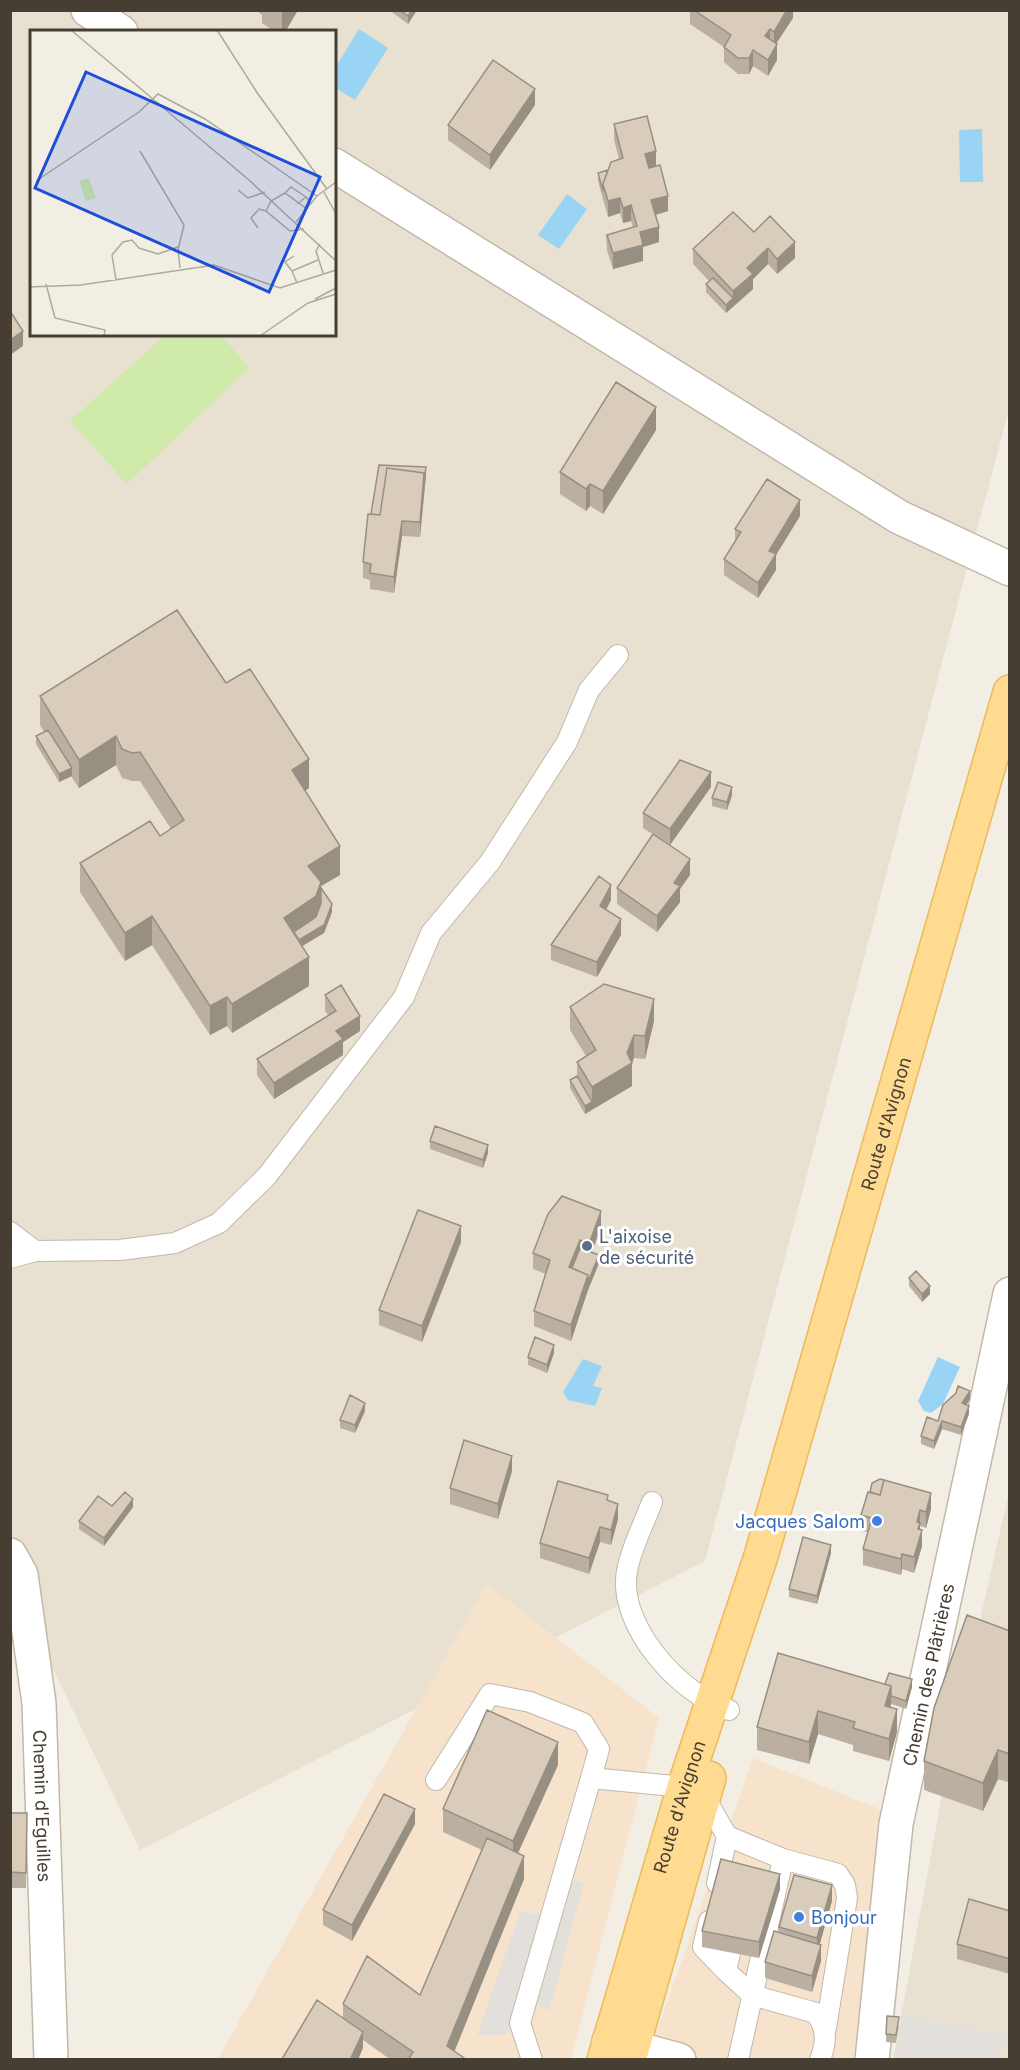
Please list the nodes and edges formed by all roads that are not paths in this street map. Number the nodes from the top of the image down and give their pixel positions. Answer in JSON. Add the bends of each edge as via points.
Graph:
{"nodes":[{"id":1,"x":88,"y":10,"type":"edge"},
{"id":2,"x":118,"y":30,"type":"edge"},
{"id":3,"x":336,"y":166,"type":"edge"},
{"id":4,"x":1010,"y":569,"type":"edge"},
{"id":5,"x":618,"y":655,"type":"dead end"},
{"id":6,"x":1010,"y":692,"type":"edge"},
{"id":7,"x":10,"y":1232,"type":"edge"},
{"id":8,"x":35,"y":1251,"type":"junction"},
{"id":9,"x":10,"y":1258,"type":"edge"},
{"id":10,"x":1010,"y":1294,"type":"edge"},
{"id":11,"x":652,"y":1502,"type":"dead end"},
{"id":12,"x":10,"y":1555,"type":"edge"},
{"id":13,"x":720,"y":1707,"type":"junction"},
{"id":14,"x":591,"y":1778,"type":"junction"},
{"id":15,"x":436,"y":1780,"type":"dead end"},
{"id":16,"x":694,"y":1791,"type":"junction"},
{"id":17,"x":727,"y":1836,"type":"junction"},
{"id":18,"x":755,"y":1848,"type":"junction"},
{"id":19,"x":783,"y":1859,"type":"junction"},
{"id":20,"x":750,"y":1870,"type":"edge"},
{"id":21,"x":742,"y":1904,"type":"edge"},
{"id":22,"x":726,"y":1971,"type":"junction"},
{"id":23,"x":752,"y":1995,"type":"junction"},
{"id":24,"x":826,"y":2028,"type":"junction"},
{"id":25,"x":619,"y":2052,"type":"edge"},
{"id":26,"x":51,"y":2060,"type":"edge"},
{"id":27,"x":532,"y":2060,"type":"edge"},
{"id":28,"x":679,"y":2060,"type":"edge"},
{"id":29,"x":738,"y":2060,"type":"edge"},
{"id":30,"x":820,"y":2060,"type":"edge"},
{"id":31,"x":872,"y":2060,"type":"edge"}],
"edges":[{"from":1,"to":2,"type":"street"},
{"from":3,"to":4,"type":"street","via":[[899,517]]},
{"from":5,"to":8,"type":"lane","via":[[589,690],[567,742],[489,862],[431,933],[404,997],[267,1176],[219,1223],[176,1243],[120,1250]]},
{"from":6,"to":13,"type":"main road","name":"Route d'Avignon"},
{"from":7,"to":8,"type":"lane"},
{"from":8,"to":9,"type":"lane"},
{"from":10,"to":31,"type":"street","name":"Chemin des Plâtrières","via":[[896,1824]]},
{"from":11,"to":13,"type":"lane","via":[[627,1571],[627,1601],[639,1630],[663,1665]]},
{"from":12,"to":26,"type":"street","name":"Chemin d'Eguilles","via":[[21,1575],[39,1703]]},
{"from":13,"to":16,"type":"main road","name":"Route d'Avignon"},
{"from":14,"to":15,"type":"lane","via":[[599,1749],[583,1723],[530,1702],[490,1694]]},
{"from":14,"to":16,"type":"lane"},
{"from":14,"to":27,"type":"lane","via":[[520,2023]]},
{"from":16,"to":17,"type":"lane"},
{"from":16,"to":25,"type":"main road","name":"Route d'Avignon"},
{"from":17,"to":18,"type":"lane"},
{"from":17,"to":22,"type":"lane","via":[[703,1947]]},
{"from":18,"to":19,"type":"lane"},
{"from":18,"to":20,"type":"lane"},
{"from":19,"to":23,"type":"lane"},
{"from":19,"to":24,"type":"lane","via":[[838,1874],[845,1885],[847,1898]]},
{"from":21,"to":22,"type":"lane"},
{"from":22,"to":23,"type":"lane"},
{"from":23,"to":24,"type":"lane","via":[[816,2013]]},
{"from":23,"to":29,"type":"lane"},
{"from":24,"to":30,"type":"lane"},
{"from":25,"to":28,"type":"street"}]}
